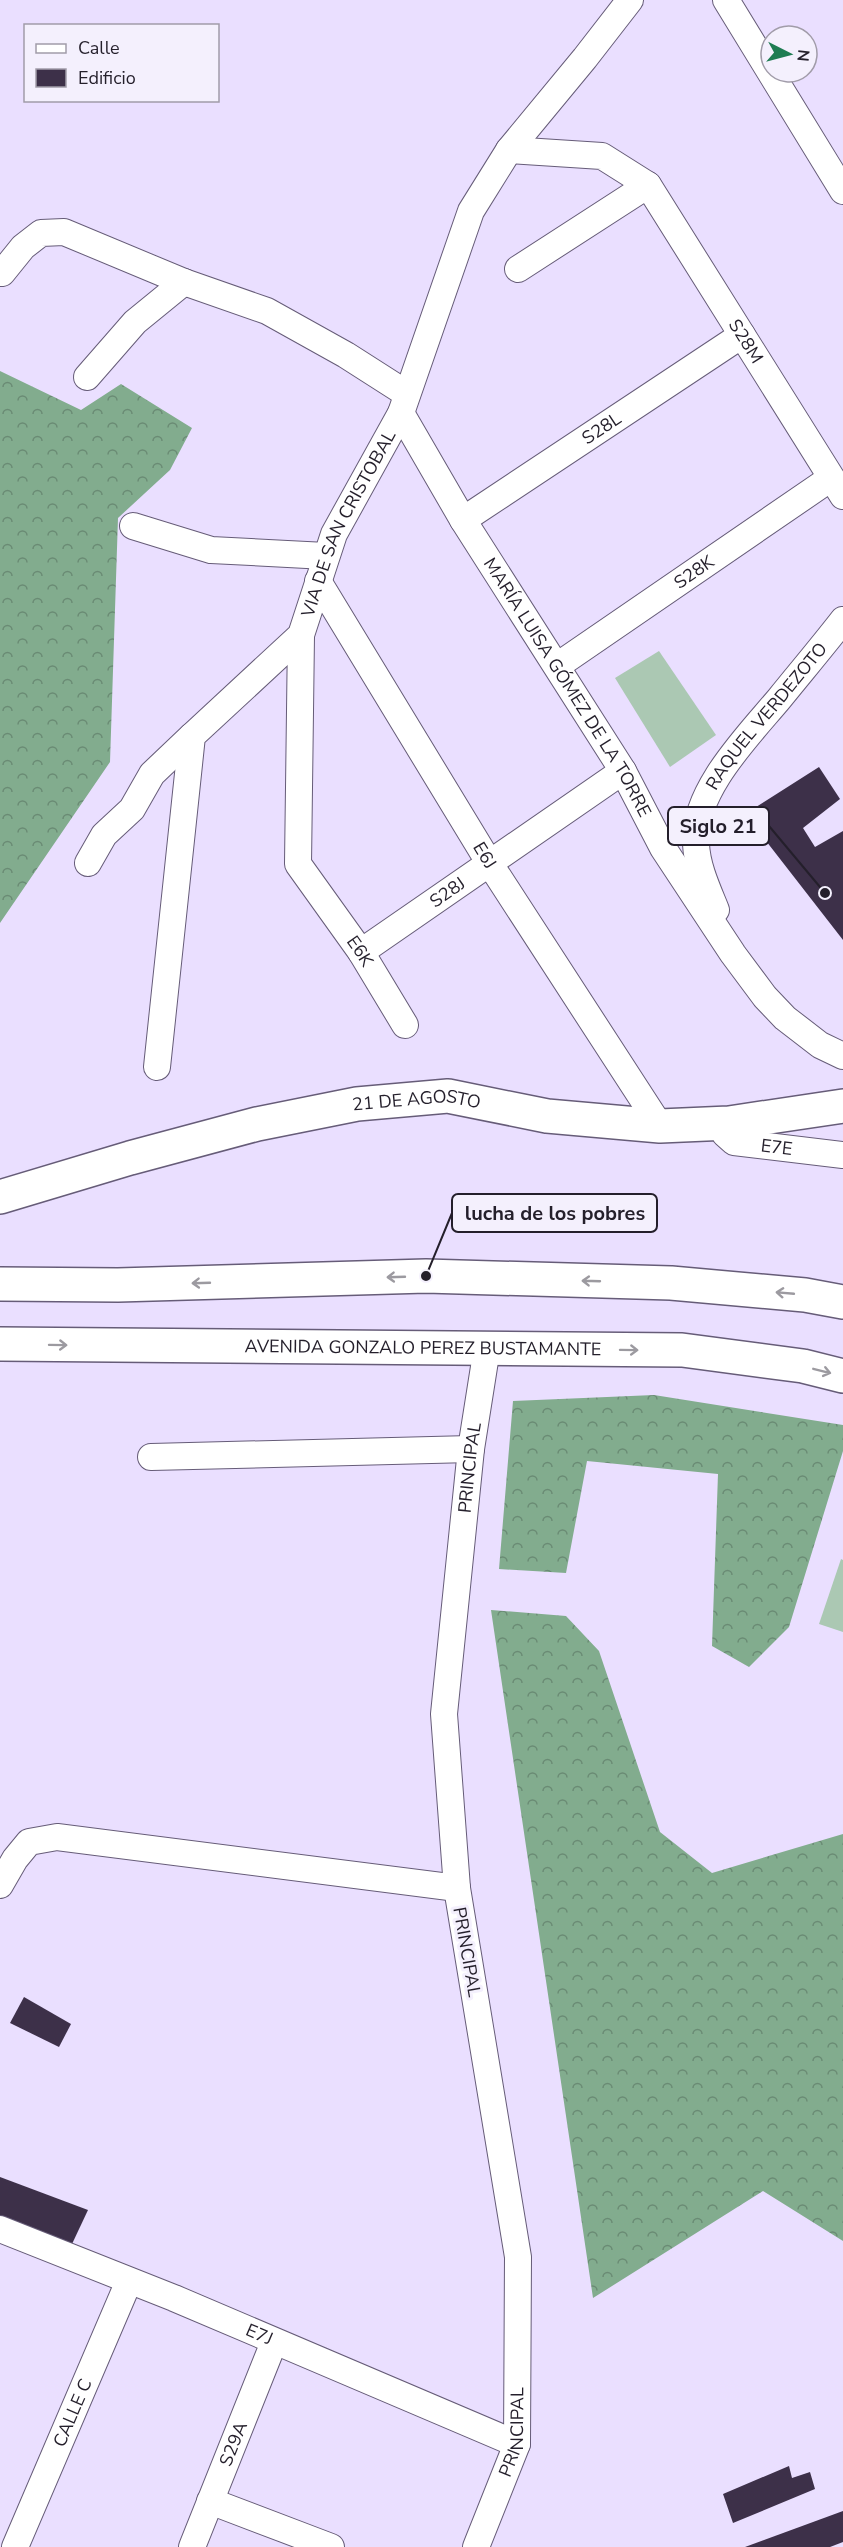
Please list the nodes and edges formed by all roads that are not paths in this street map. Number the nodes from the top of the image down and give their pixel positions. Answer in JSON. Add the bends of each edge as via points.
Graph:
{"nodes":[{"id":1,"x":630,"y":0,"type":"edge"},
{"id":2,"x":726,"y":0,"type":"edge"},
{"id":3,"x":508,"y":150,"type":"junction"},
{"id":4,"x":648,"y":186,"type":"junction"},
{"id":5,"x":843,"y":191,"type":"edge"},
{"id":6,"x":518,"y":269,"type":"dead end"},
{"id":7,"x":2,"y":273,"type":"dead end"},
{"id":8,"x":184,"y":282,"type":"junction"},
{"id":9,"x":742,"y":335,"type":"junction"},
{"id":10,"x":87,"y":377,"type":"dead end"},
{"id":11,"x":404,"y":404,"type":"junction"},
{"id":12,"x":837,"y":487,"type":"edge"},
{"id":13,"x":463,"y":520,"type":"junction"},
{"id":14,"x":134,"y":526,"type":"dead end"},
{"id":15,"x":326,"y":556,"type":"junction"},
{"id":16,"x":318,"y":581,"type":"junction"},
{"id":17,"x":843,"y":620,"type":"edge"},
{"id":18,"x":301,"y":635,"type":"junction"},
{"id":19,"x":557,"y":666,"type":"junction"},
{"id":20,"x":192,"y":736,"type":"junction"},
{"id":21,"x":623,"y":771,"type":"junction"},
{"id":22,"x":88,"y":864,"type":"dead end"},
{"id":23,"x":490,"y":864,"type":"junction"},
{"id":24,"x":361,"y":952,"type":"junction"},
{"id":25,"x":733,"y":954,"type":"junction"},
{"id":26,"x":405,"y":1025,"type":"dead end"},
{"id":27,"x":843,"y":1056,"type":"edge"},
{"id":28,"x":157,"y":1067,"type":"dead end"},
{"id":29,"x":843,"y":1106,"type":"edge"},
{"id":30,"x":720,"y":1122,"type":"junction"},
{"id":31,"x":660,"y":1126,"type":"junction"},
{"id":32,"x":843,"y":1155,"type":"edge"},
{"id":33,"x":0,"y":1197,"type":"edge"},
{"id":34,"x":0,"y":1284,"type":"edge"},
{"id":35,"x":843,"y":1302,"type":"edge"},
{"id":36,"x":0,"y":1344,"type":"edge"},
{"id":37,"x":487,"y":1348,"type":"junction"},
{"id":38,"x":843,"y":1376,"type":"edge"},
{"id":39,"x":471,"y":1449,"type":"junction"},
{"id":40,"x":151,"y":1456,"type":"dead end"},
{"id":41,"x":0,"y":1885,"type":"edge"},
{"id":42,"x":457,"y":1888,"type":"junction"},
{"id":43,"x":0,"y":2229,"type":"edge"},
{"id":44,"x":129,"y":2281,"type":"junction"},
{"id":45,"x":274,"y":2342,"type":"junction"},
{"id":46,"x":517,"y":2444,"type":"junction"},
{"id":47,"x":210,"y":2501,"type":"junction"},
{"id":48,"x":12,"y":2539,"type":"edge"},
{"id":49,"x":192,"y":2547,"type":"edge"},
{"id":50,"x":332,"y":2547,"type":"edge"},
{"id":51,"x":476,"y":2547,"type":"edge"}],
"edges":[{"from":1,"to":3,"type":"street","name":"VIA DE SAN CRISTOBAL"},
{"from":2,"to":5,"type":"street"},
{"from":3,"to":4,"type":"street","name":"S28M","via":[[602,156]]},
{"from":3,"to":11,"type":"street","name":"VIA DE SAN CRISTOBAL","via":[[471,211]]},
{"from":4,"to":6,"type":"street"},
{"from":4,"to":9,"type":"street","name":"S28M"},
{"from":7,"to":8,"type":"street","via":[[23,247],[41,233],[64,232]]},
{"from":8,"to":10,"type":"street","via":[[135,322]]},
{"from":8,"to":11,"type":"street","via":[[267,311],[346,355]]},
{"from":9,"to":12,"type":"street","name":"S28M"},
{"from":9,"to":13,"type":"street","name":"S28L"},
{"from":11,"to":13,"type":"street","name":"MARÍA LUISA GÓMEZ DE LA TORRE"},
{"from":11,"to":15,"type":"street","name":"VIA DE SAN CRISTOBAL"},
{"from":12,"to":19,"type":"street","name":"S28K"},
{"from":13,"to":19,"type":"street","name":"MARÍA LUISA GÓMEZ DE LA TORRE"},
{"from":14,"to":15,"type":"street","via":[[210,550]]},
{"from":15,"to":16,"type":"street","name":"VIA DE SAN CRISTOBAL"},
{"from":16,"to":18,"type":"street","name":"VIA DE SAN CRISTOBAL"},
{"from":16,"to":23,"type":"street","name":"E6J"},
{"from":17,"to":25,"type":"street","name":"RAQUEL VERDEZOTO","via":[[735,751],[706,797],[698,820],[696,844],[701,870]]},
{"from":18,"to":20,"type":"street","name":"VIA DE SAN CRISTOBAL"},
{"from":18,"to":24,"type":"street","name":"E6K","via":[[298,864]]},
{"from":19,"to":21,"type":"street","name":"MARÍA LUISA GÓMEZ DE LA TORRE"},
{"from":20,"to":22,"type":"street","name":"VIA DE SAN CRISTOBAL","via":[[152,774],[132,809],[104,835]]},
{"from":20,"to":28,"type":"street"},
{"from":21,"to":23,"type":"street","name":"S28J"},
{"from":21,"to":25,"type":"street","name":"MARÍA LUISA GÓMEZ DE LA TORRE","via":[[663,848]]},
{"from":23,"to":24,"type":"street","name":"S28J"},
{"from":23,"to":31,"type":"street","name":"E6J"},
{"from":24,"to":26,"type":"street","name":"E6K"},
{"from":25,"to":27,"type":"street","name":"MARÍA LUISA GÓMEZ DE LA TORRE","via":[[785,1018],[820,1045]]},
{"from":29,"to":30,"type":"main road","name":"21 DE AGOSTO"},
{"from":30,"to":31,"type":"main road","name":"21 DE AGOSTO"},
{"from":30,"to":32,"type":"street","name":"E7E","via":[[734,1142]]},
{"from":31,"to":33,"type":"main road","name":"21 DE AGOSTO","via":[[547,1116],[448,1096],[357,1104],[257,1124]]},
{"from":35,"to":34,"type":"main road","one_way":true,"via":[[671,1283],[426,1276],[118,1285]]},
{"from":36,"to":37,"type":"main road","name":"AVENIDA GONZALO PEREZ BUSTAMANTE","one_way":true},
{"from":37,"to":38,"type":"main road","name":"AVENIDA GONZALO PEREZ BUSTAMANTE","one_way":true,"via":[[682,1350],[803,1366]]},
{"from":37,"to":39,"type":"street","name":"PRINCIPAL"},
{"from":39,"to":40,"type":"street"},
{"from":39,"to":42,"type":"street","name":"PRINCIPAL","via":[[444,1714]]},
{"from":41,"to":42,"type":"street","via":[[29,1842],[57,1837]]},
{"from":42,"to":46,"type":"street","name":"PRINCIPAL","via":[[518,2257]]},
{"from":43,"to":44,"type":"street","name":"E7J"},
{"from":44,"to":45,"type":"street","name":"E7J"},
{"from":44,"to":48,"type":"street","name":"CALLE C"},
{"from":45,"to":46,"type":"street","name":"E7J"},
{"from":45,"to":47,"type":"street","name":"S29A"},
{"from":46,"to":51,"type":"street","name":"PRINCIPAL"},
{"from":47,"to":49,"type":"street","name":"S29A"},
{"from":47,"to":50,"type":"street"}]}
